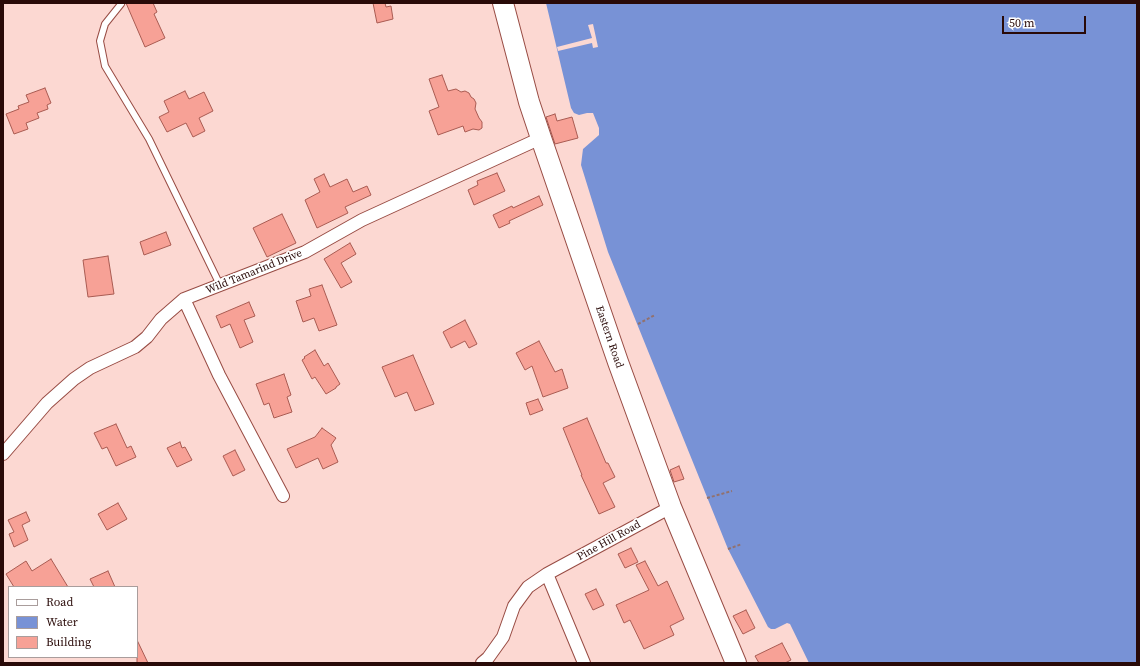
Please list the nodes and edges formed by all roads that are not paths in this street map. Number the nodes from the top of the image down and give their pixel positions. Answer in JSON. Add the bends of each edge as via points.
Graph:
{"nodes":[{"id":1,"x":503,"y":3,"type":"edge"},
{"id":2,"x":121,"y":4,"type":"edge"},
{"id":3,"x":541,"y":138,"type":"junction"},
{"id":4,"x":220,"y":285,"type":"junction"},
{"id":5,"x":184,"y":299,"type":"junction"},
{"id":6,"x":3,"y":454,"type":"edge"},
{"id":7,"x":283,"y":496,"type":"dead end"},
{"id":8,"x":671,"y":507,"type":"junction"},
{"id":9,"x":548,"y":574,"type":"junction"},
{"id":10,"x":482,"y":663,"type":"edge"},
{"id":11,"x":584,"y":663,"type":"edge"},
{"id":12,"x":736,"y":663,"type":"edge"}],
"edges":[{"from":1,"to":3,"type":"highway","name":"Eastern Road"},
{"from":2,"to":4,"type":"lane","via":[[105,24],[100,41],[106,66],[149,139]]},
{"from":3,"to":4,"type":"street","name":"Wild Tamarind Drive","via":[[362,220],[304,252]]},
{"from":3,"to":8,"type":"highway","name":"Eastern Road"},
{"from":4,"to":5,"type":"street","name":"Wild Tamarind Drive"},
{"from":5,"to":6,"type":"street","name":"Wild Tamarind Drive","via":[[160,319],[147,337],[135,347],[74,378],[47,403]]},
{"from":5,"to":7,"type":"street","via":[[219,375]]},
{"from":8,"to":9,"type":"street","name":"Pine Hill Road"},
{"from":8,"to":12,"type":"highway","name":"Eastern Road"},
{"from":9,"to":10,"type":"street","name":"Pine Hill Road","via":[[528,587],[514,606],[503,637]]},
{"from":9,"to":11,"type":"street"}]}
